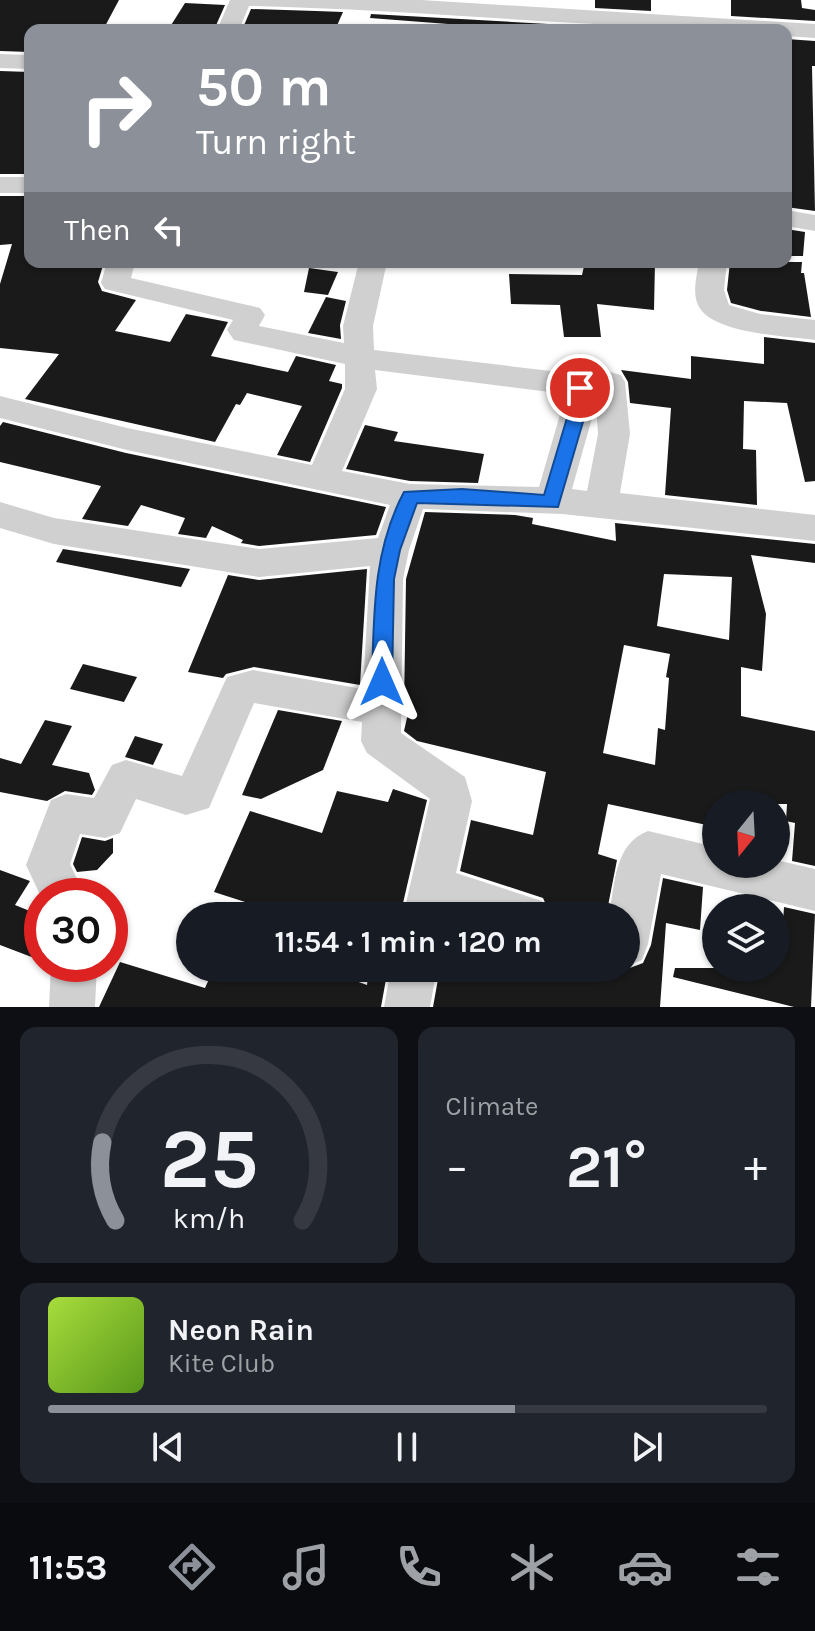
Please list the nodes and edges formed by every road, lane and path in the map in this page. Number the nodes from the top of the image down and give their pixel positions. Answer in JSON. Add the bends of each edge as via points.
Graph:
{"nodes":[{"id":1,"x":244,"y":0,"type":"edge"},
{"id":2,"x":375,"y":5,"type":"junction"},
{"id":3,"x":231,"y":24,"type":"edge"},
{"id":4,"x":367,"y":24,"type":"edge"},
{"id":5,"x":697,"y":24,"type":"edge"},
{"id":6,"x":792,"y":30,"type":"edge"},
{"id":7,"x":815,"y":31,"type":"edge"},
{"id":8,"x":0,"y":61,"type":"edge"},
{"id":9,"x":24,"y":62,"type":"edge"},
{"id":10,"x":0,"y":185,"type":"edge"},
{"id":11,"x":24,"y":185,"type":"edge"},
{"id":12,"x":792,"y":219,"type":"edge"},
{"id":13,"x":815,"y":223,"type":"edge"},
{"id":14,"x":119,"y":268,"type":"edge"},
{"id":15,"x":372,"y":268,"type":"edge"},
{"id":16,"x":713,"y":268,"type":"edge"},
{"id":17,"x":815,"y":330,"type":"edge"},
{"id":18,"x":610,"y":382,"type":"dead end"},
{"id":19,"x":3,"y":412,"type":"edge"},
{"id":20,"x":321,"y":481,"type":"junction"},
{"id":21,"x":410,"y":497,"type":"junction"},
{"id":22,"x":551,"y":502,"type":"junction"},
{"id":23,"x":601,"y":506,"type":"junction"},
{"id":24,"x":0,"y":515,"type":"edge"},
{"id":25,"x":815,"y":528,"type":"edge"},
{"id":26,"x":391,"y":550,"type":"junction"},
{"id":27,"x":382,"y":709,"type":"junction"},
{"id":28,"x":54,"y":878,"type":"edge"},
{"id":29,"x":815,"y":890,"type":"edge"},
{"id":30,"x":428,"y":901,"type":"edge"},
{"id":31,"x":634,"y":902,"type":"edge"},
{"id":32,"x":73,"y":982,"type":"edge"},
{"id":33,"x":411,"y":982,"type":"edge"},
{"id":34,"x":72,"y":1007,"type":"edge"},
{"id":35,"x":407,"y":1007,"type":"edge"}],
"edges":[{"from":1,"to":2,"type":"street"},
{"from":1,"to":3,"type":"street"},
{"from":2,"to":4,"type":"street"},
{"from":2,"to":5,"type":"street"},
{"from":6,"to":7,"type":"street"},
{"from":8,"to":9,"type":"street"},
{"from":10,"to":11,"type":"street"},
{"from":12,"to":13,"type":"street"},
{"from":14,"to":22,"type":"street","via":[[115,283],[248,315],[245,333],[385,362],[580,388],[582,398]]},
{"from":15,"to":20,"type":"street","via":[[358,326],[361,389]]},
{"from":16,"to":17,"type":"street","via":[[711,302],[727,317]]},
{"from":18,"to":23,"type":"street","via":[[614,434]]},
{"from":19,"to":20,"type":"street"},
{"from":20,"to":21,"type":"street"},
{"from":21,"to":22,"type":"street"},
{"from":21,"to":26,"type":"street"},
{"from":22,"to":23,"type":"street"},
{"from":23,"to":25,"type":"street"},
{"from":24,"to":26,"type":"street","via":[[54,531],[259,563]]},
{"from":26,"to":27,"type":"street","via":[[385,579]]},
{"from":27,"to":28,"type":"street","via":[[253,686],[241,689],[194,795],[126,778],[105,819],[66,813],[48,865]]},
{"from":27,"to":30,"type":"street","via":[[381,741],[450,790]]},
{"from":29,"to":31,"type":"street","via":[[648,851]]},
{"from":32,"to":34,"type":"street"},
{"from":33,"to":35,"type":"street"}]}
